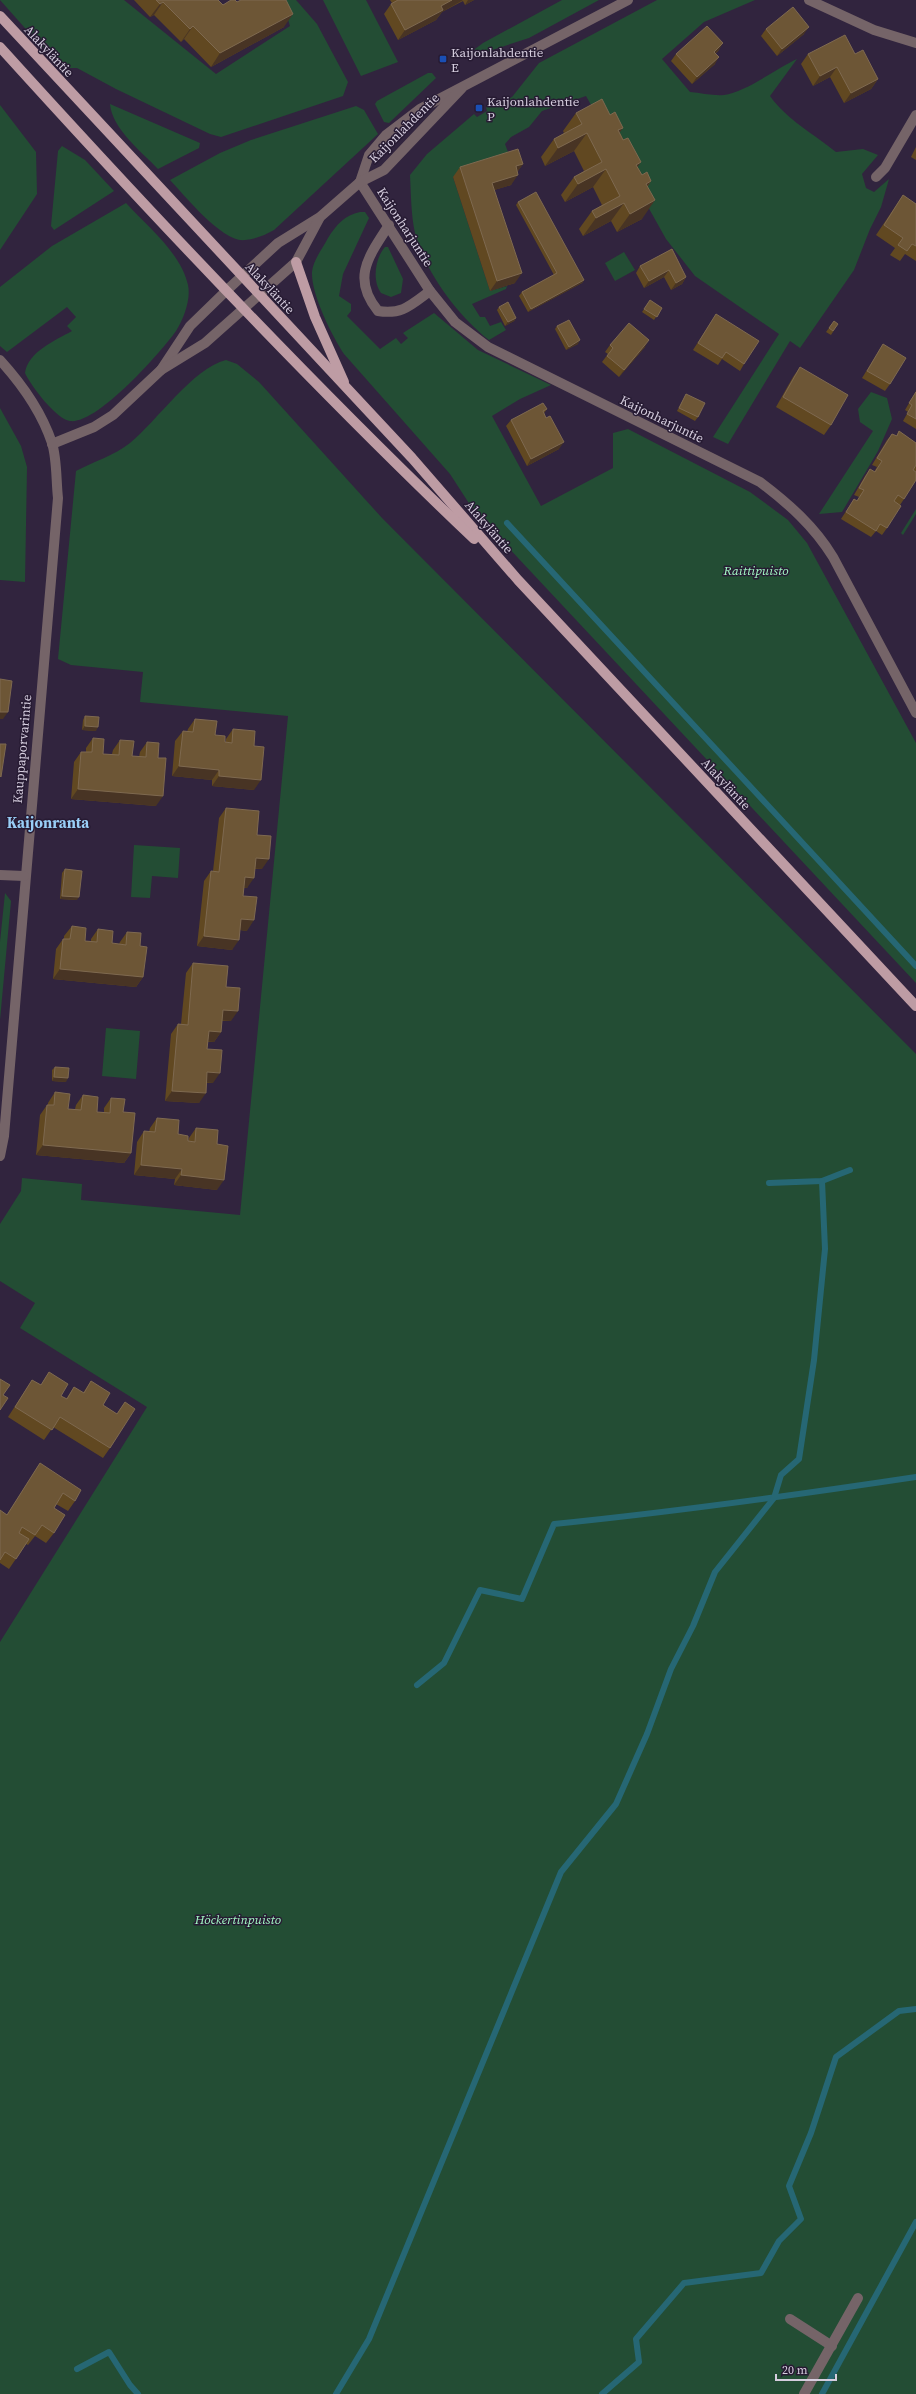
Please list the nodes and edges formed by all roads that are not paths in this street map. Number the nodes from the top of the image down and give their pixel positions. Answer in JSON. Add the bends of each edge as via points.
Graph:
{"nodes":[{"id":1,"x":628,"y":0,"type":"edge"},
{"id":2,"x":809,"y":0,"type":"edge"},
{"id":3,"x":0,"y":16,"type":"edge"},
{"id":4,"x":916,"y":42,"type":"edge"},
{"id":5,"x":0,"y":47,"type":"edge"},
{"id":6,"x":462,"y":88,"type":"junction"},
{"id":7,"x":916,"y":115,"type":"edge"},
{"id":8,"x":876,"y":177,"type":"dead end"},
{"id":9,"x":360,"y":182,"type":"junction"},
{"id":10,"x":320,"y":217,"type":"junction"},
{"id":11,"x":389,"y":225,"type":"junction"},
{"id":12,"x":296,"y":262,"type":"junction"},
{"id":13,"x":242,"y":277,"type":"junction"},
{"id":14,"x":430,"y":290,"type":"junction"},
{"id":15,"x":226,"y":291,"type":"junction"},
{"id":16,"x":259,"y":295,"type":"junction"},
{"id":17,"x":243,"y":310,"type":"junction"},
{"id":18,"x":0,"y":360,"type":"edge"},
{"id":19,"x":161,"y":370,"type":"junction"},
{"id":20,"x":347,"y":389,"type":"junction"},
{"id":21,"x":52,"y":444,"type":"junction"},
{"id":22,"x":518,"y":580,"type":"junction"},
{"id":23,"x":916,"y":713,"type":"edge"},
{"id":24,"x":0,"y":875,"type":"edge"},
{"id":25,"x":24,"y":876,"type":"junction"},
{"id":26,"x":916,"y":1006,"type":"edge"},
{"id":27,"x":0,"y":1156,"type":"edge"},
{"id":28,"x":858,"y":2298,"type":"dead end"},
{"id":29,"x":790,"y":2319,"type":"dead end"},
{"id":30,"x":832,"y":2346,"type":"junction"},
{"id":31,"x":804,"y":2394,"type":"edge"}],
"edges":[{"from":1,"to":6,"type":"street","name":"Kaijonlahdentie"},
{"from":2,"to":4,"type":"street","via":[[874,30]]},
{"from":3,"to":13,"type":"main road","name":"Alakyläntie"},
{"from":5,"to":15,"type":"main road","name":"Alakyläntie"},
{"from":6,"to":9,"type":"street","name":"Kaijonlahdentie","via":[[384,170]]},
{"from":6,"to":9,"type":"street","name":"Kaijonlahdentie","via":[[420,109],[386,135],[369,155]]},
{"from":7,"to":8,"type":"street","via":[[885,168]]},
{"from":9,"to":10,"type":"street","name":"Kaijonlahdentie"},
{"from":9,"to":11,"type":"street","name":"Kaijonharjuntie"},
{"from":10,"to":12,"type":"street","name":"Kaijonlahdentie"},
{"from":10,"to":13,"type":"street","name":"Kaijonlahdentie","via":[[278,243]]},
{"from":11,"to":14,"type":"street","name":"Kaijonharjuntie"},
{"from":11,"to":14,"type":"street","via":[[364,271],[367,298],[378,311],[393,314],[409,307]]},
{"from":12,"to":16,"type":"street","name":"Kaijonlahdentie"},
{"from":12,"to":20,"type":"main road","via":[[315,317]]},
{"from":13,"to":15,"type":"street","name":"Kaijonlahdentie"},
{"from":13,"to":16,"type":"main road","name":"Alakyläntie"},
{"from":14,"to":23,"type":"street","name":"Kaijonharjuntie","via":[[455,322],[488,347],[760,482],[791,506],[820,537],[833,557]]},
{"from":15,"to":17,"type":"main road","name":"Alakyläntie"},
{"from":15,"to":19,"type":"street","name":"Kaijonlahdentie","via":[[190,326]]},
{"from":16,"to":17,"type":"street","name":"Kaijonlahdentie"},
{"from":16,"to":20,"type":"main road","name":"Alakyläntie"},
{"from":17,"to":19,"type":"street","name":"Kaijonlahdentie","via":[[205,343]]},
{"from":17,"to":22,"type":"main road","name":"Alakyläntie","via":[[401,469]]},
{"from":18,"to":21,"type":"street","name":"Kauppaporvarintie","via":[[41,418]]},
{"from":19,"to":21,"type":"street","via":[[113,415],[94,427]]},
{"from":20,"to":22,"type":"main road","name":"Alakyläntie","via":[[412,458]]},
{"from":21,"to":25,"type":"street","name":"Kauppaporvarintie","via":[[58,498]]},
{"from":22,"to":26,"type":"main road","name":"Alakyläntie"},
{"from":24,"to":25,"type":"street"},
{"from":25,"to":27,"type":"street","name":"Kauppaporvarintie","via":[[4,1136]]},
{"from":28,"to":30,"type":"street"},
{"from":29,"to":30,"type":"street"},
{"from":30,"to":31,"type":"street"}]}
